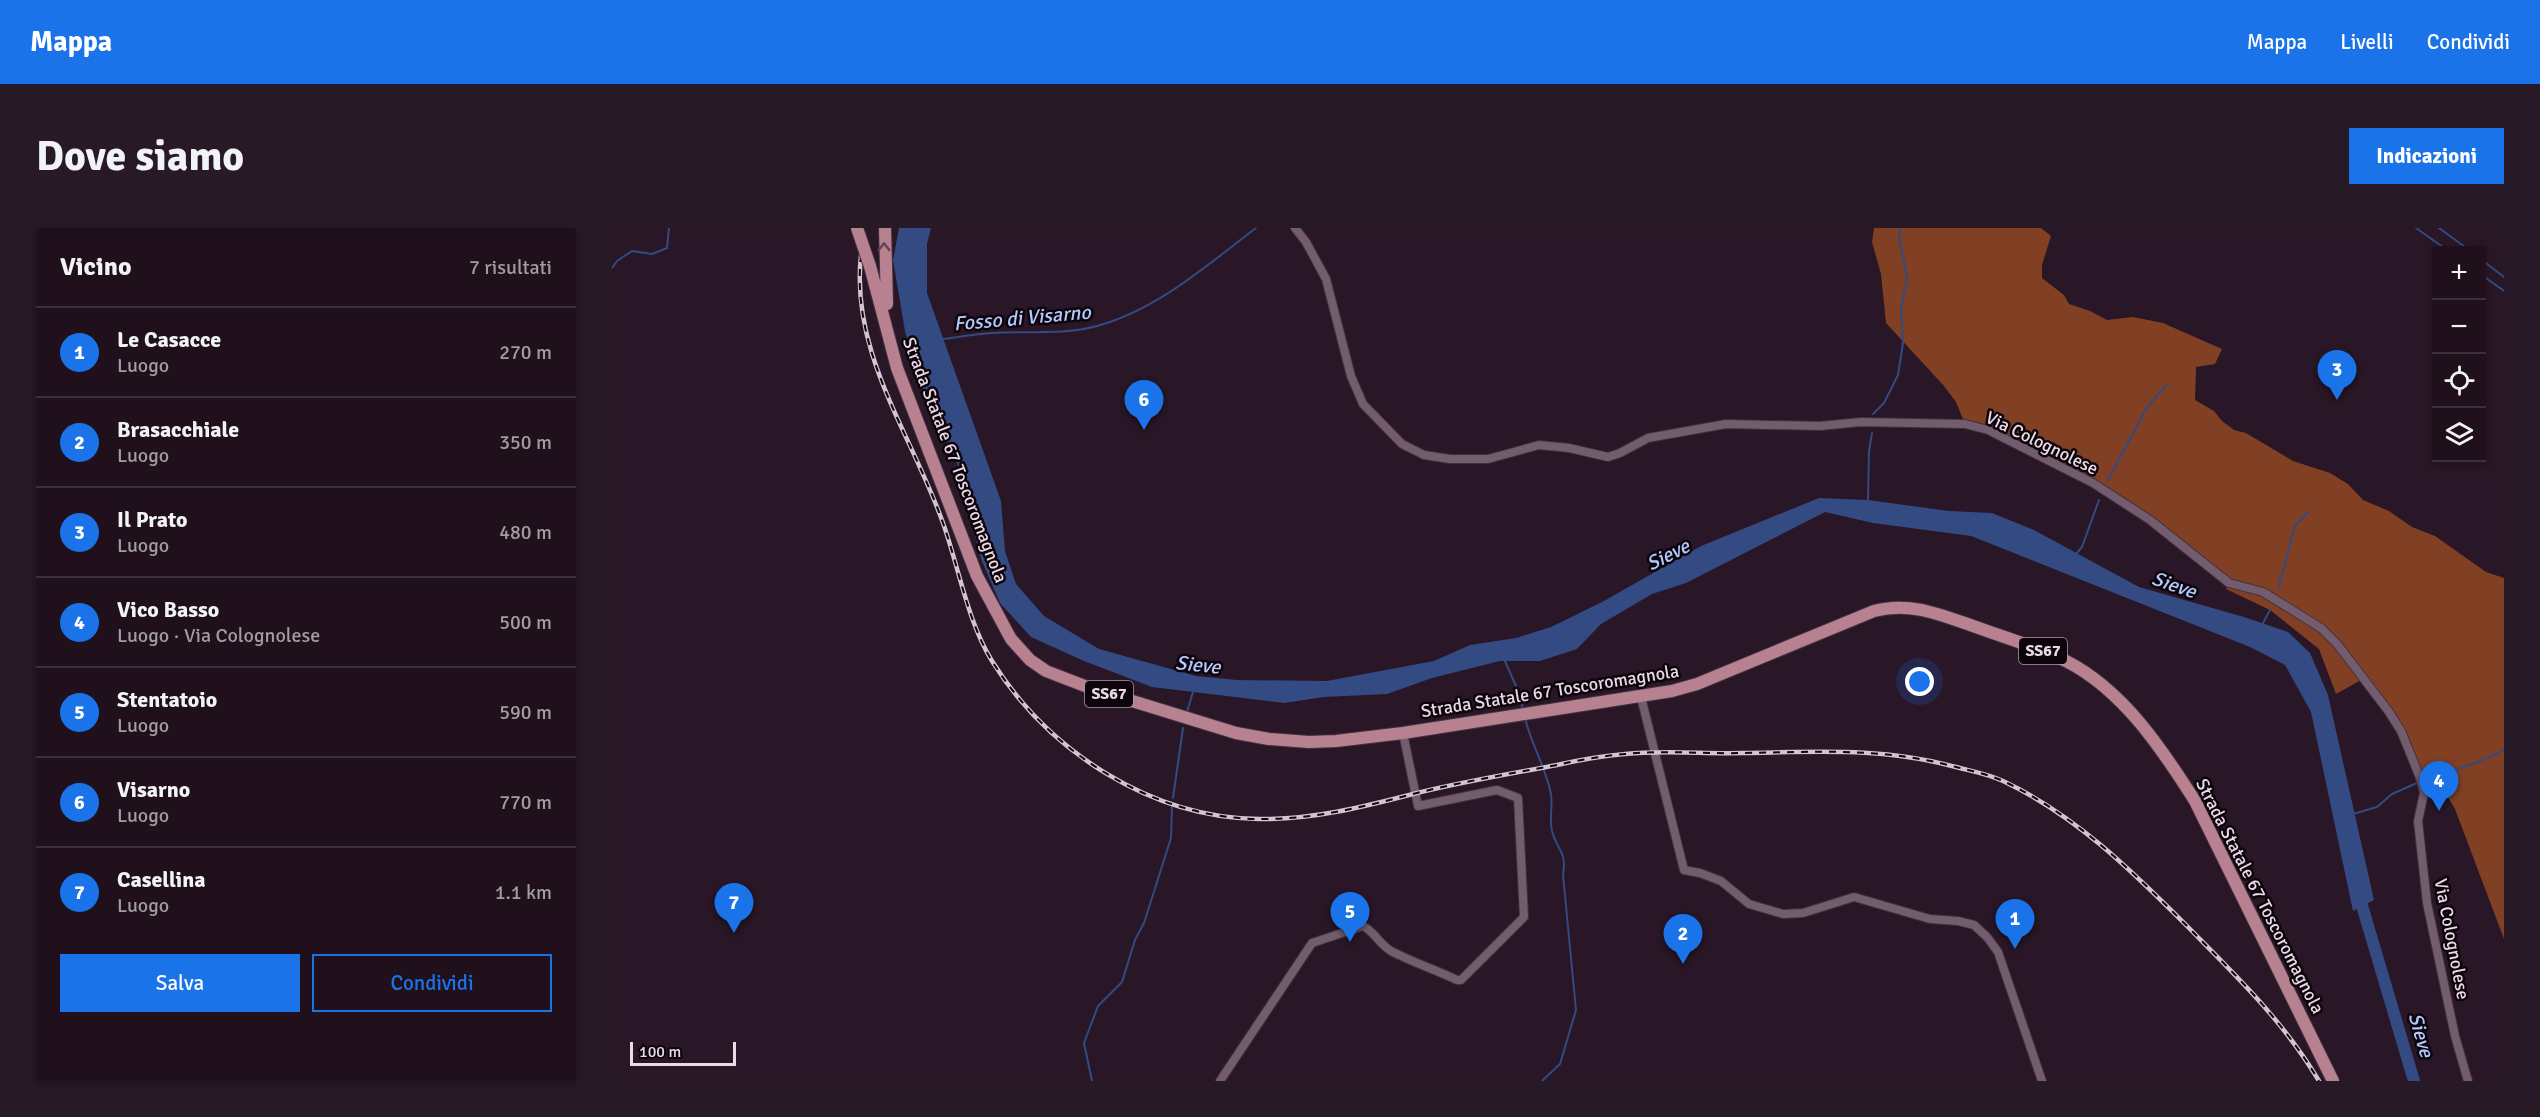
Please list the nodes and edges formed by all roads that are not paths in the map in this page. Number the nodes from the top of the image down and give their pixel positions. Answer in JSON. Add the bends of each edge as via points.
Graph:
{"nodes":[{"id":1,"x":857,"y":228,"type":"edge"},
{"id":2,"x":885,"y":228,"type":"edge"},
{"id":3,"x":1295,"y":228,"type":"edge"},
{"id":4,"x":897,"y":368,"type":"junction"},
{"id":5,"x":1641,"y":697,"type":"junction"},
{"id":6,"x":1403,"y":733,"type":"junction"},
{"id":7,"x":1220,"y":1081,"type":"edge"},
{"id":8,"x":2042,"y":1081,"type":"edge"},
{"id":9,"x":2333,"y":1081,"type":"edge"},
{"id":10,"x":2469,"y":1081,"type":"edge"}],
"edges":[{"from":1,"to":4,"type":"main road","name":"Strada Statale 67 Toscoromagnola","number":"SS67","bridge":true},
{"from":4,"to":2,"type":"main road","one_way":true,"via":[[886,295]]},
{"from":3,"to":10,"type":"street","name":"Via Colognolese","via":[[1326,279],[1351,376],[1364,404],[1402,444],[1424,455],[1488,459],[1553,445],[1608,457],[1648,438],[1726,424],[1965,424],[1988,430],[2093,483],[2150,520],[2229,583],[2263,592],[2321,628],[2389,712],[2421,780],[2424,793],[2418,821],[2427,903],[2455,1036]]},
{"from":4,"to":6,"type":"main road","name":"Strada Statale 67 Toscoromagnola","number":"SS67","via":[[977,576],[1011,639],[1030,660],[1065,680],[1258,737],[1309,742]]},
{"from":5,"to":6,"type":"main road","name":"Strada Statale 67 Toscoromagnola","number":"SS67"},
{"from":5,"to":8,"type":"street","via":[[1684,870],[1720,881],[1749,904],[1783,914],[1803,913],[1854,897],[1930,919],[1974,925],[1998,952]]},
{"from":5,"to":9,"type":"main road","name":"Strada Statale 67 Toscoromagnola","number":"SS67","via":[[1697,684],[1852,618],[1890,606],[1926,610],[2067,662],[2115,696],[2177,774],[2212,834]]},
{"from":6,"to":7,"type":"street","via":[[1418,806],[1497,790],[1518,798],[1524,917],[1461,980],[1392,951],[1363,926],[1312,943]]}]}
